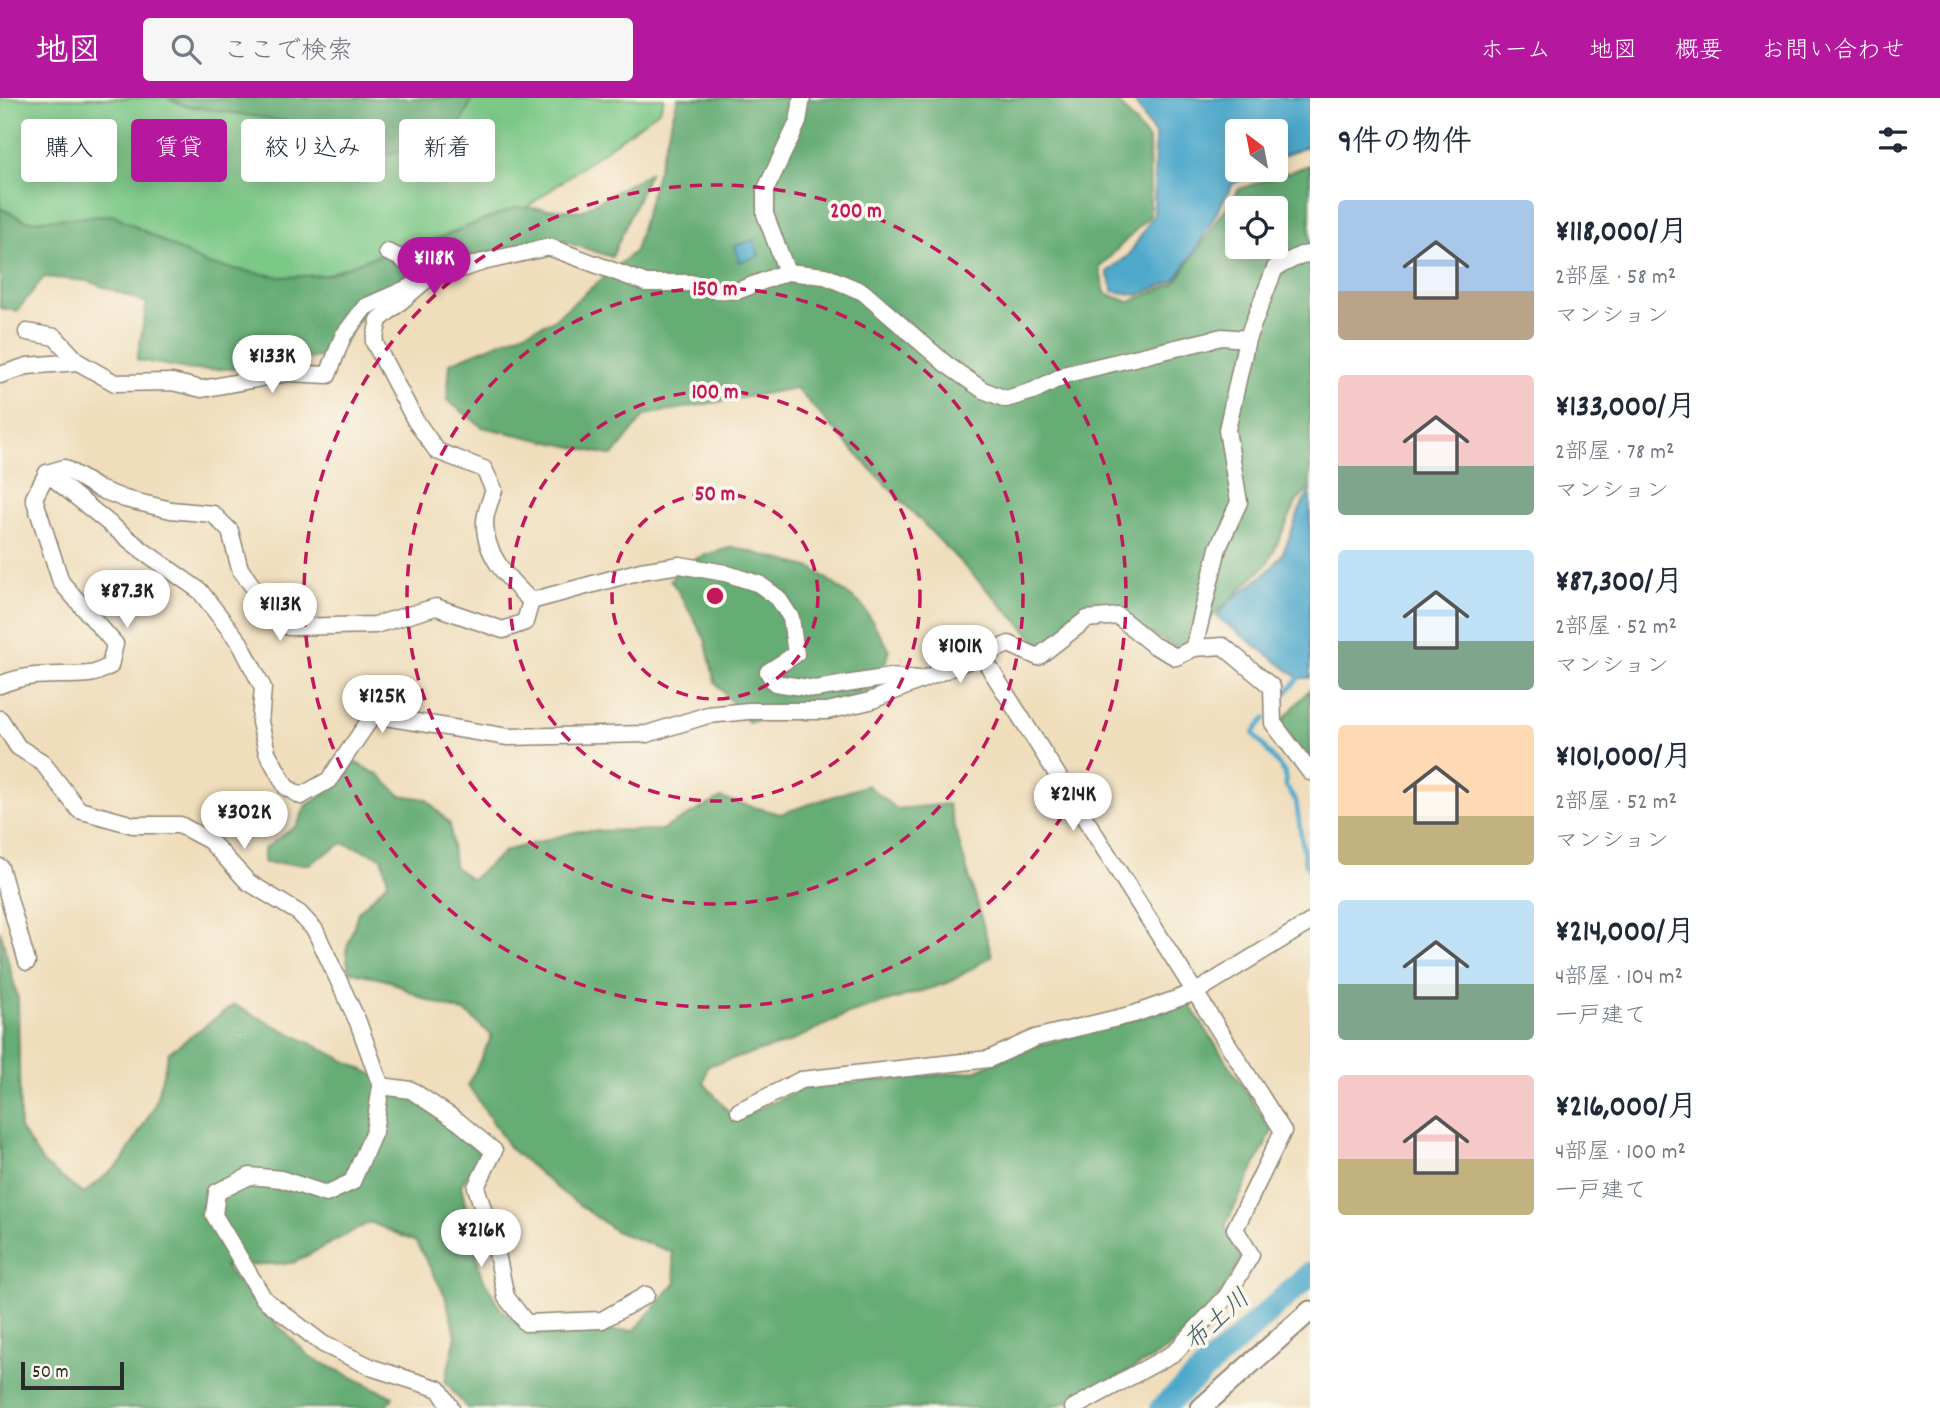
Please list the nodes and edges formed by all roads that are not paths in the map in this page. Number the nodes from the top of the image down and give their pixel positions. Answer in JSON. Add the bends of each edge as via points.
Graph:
{"nodes":[{"id":1,"x":802,"y":98,"type":"edge"},
{"id":2,"x":387,"y":252,"type":"dead end"},
{"id":3,"x":1310,"y":254,"type":"edge"},
{"id":4,"x":787,"y":272,"type":"junction"},
{"id":5,"x":426,"y":280,"type":"junction"},
{"id":6,"x":27,"y":332,"type":"dead end"},
{"id":7,"x":1247,"y":339,"type":"junction"},
{"id":8,"x":78,"y":362,"type":"junction"},
{"id":9,"x":0,"y":374,"type":"edge"},
{"id":10,"x":47,"y":473,"type":"junction"},
{"id":11,"x":531,"y":601,"type":"junction"},
{"id":12,"x":1194,"y":648,"type":"junction"},
{"id":13,"x":982,"y":656,"type":"junction"},
{"id":14,"x":925,"y":680,"type":"junction"},
{"id":15,"x":0,"y":685,"type":"edge"},
{"id":16,"x":0,"y":719,"type":"edge"},
{"id":17,"x":1310,"y":772,"type":"edge"},
{"id":18,"x":0,"y":867,"type":"edge"},
{"id":19,"x":1310,"y":922,"type":"edge"},
{"id":20,"x":27,"y":962,"type":"dead end"},
{"id":21,"x":1196,"y":992,"type":"junction"},
{"id":22,"x":381,"y":1086,"type":"junction"},
{"id":23,"x":739,"y":1111,"type":"dead end"},
{"id":24,"x":646,"y":1295,"type":"dead end"},
{"id":25,"x":1310,"y":1311,"type":"edge"},
{"id":26,"x":451,"y":1408,"type":"edge"},
{"id":27,"x":1073,"y":1408,"type":"edge"},
{"id":28,"x":1201,"y":1408,"type":"edge"}],
"edges":[{"from":1,"to":4,"type":"street","via":[[798,122],[765,191],[765,214]]},
{"from":2,"to":5,"type":"street"},
{"from":3,"to":7,"type":"street","via":[[1275,268]]},
{"from":4,"to":5,"type":"street","via":[[737,291],[690,282],[646,283],[549,247]]},
{"from":4,"to":7,"type":"street","via":[[825,276],[863,292],[947,365],[983,390],[1006,399],[1067,374],[1222,337]]},
{"from":5,"to":8,"type":"street","via":[[365,307],[343,335],[328,375],[288,373],[202,389],[172,382],[115,383]]},
{"from":5,"to":11,"type":"street","via":[[379,320],[374,342],[415,420],[437,451],[484,469],[494,490],[485,520],[489,547],[506,576]]},
{"from":6,"to":8,"type":"street","via":[[55,337]]},
{"from":7,"to":12,"type":"street","via":[[1227,430],[1239,502],[1218,548]]},
{"from":8,"to":9,"type":"street","via":[[27,366]]},
{"from":10,"to":11,"type":"street","via":[[64,468],[125,499],[213,514],[230,531],[240,569],[271,612],[289,627],[375,625],[436,607],[503,630],[525,622]]},
{"from":10,"to":14,"type":"street","via":[[200,591],[240,643],[263,688],[260,722],[267,752],[286,787],[301,796],[329,780],[373,715],[508,737],[647,734],[708,715],[827,710],[870,701]]},
{"from":10,"to":15,"type":"street","via":[[34,498],[61,582],[115,645],[110,666],[92,674],[14,678]]},
{"from":11,"to":14,"type":"street","via":[[680,565],[724,573],[759,583],[778,598],[791,618],[796,654],[768,672],[775,683],[815,689],[890,677]]},
{"from":12,"to":13,"type":"street","via":[[1175,657],[1118,616],[1087,619],[1038,657],[1009,644]]},
{"from":12,"to":17,"type":"street","via":[[1223,646],[1272,687],[1273,723]]},
{"from":13,"to":14,"type":"street"},
{"from":13,"to":21,"type":"street"},
{"from":16,"to":22,"type":"street","via":[[18,747],[42,762],[79,810],[133,825],[180,825],[210,841],[247,883],[299,913],[315,930],[358,1022]]},
{"from":18,"to":20,"type":"street"},
{"from":19,"to":21,"type":"street"},
{"from":21,"to":23,"type":"street","via":[[1134,1014],[1035,1038],[989,1059],[801,1080]]},
{"from":21,"to":27,"type":"street","via":[[1283,1131],[1235,1229],[1251,1255],[1227,1296],[1174,1353]]},
{"from":22,"to":24,"type":"street","via":[[411,1090],[494,1151],[476,1187],[506,1297],[526,1323],[602,1320]]},
{"from":22,"to":26,"type":"street","via":[[374,1132],[352,1182],[326,1194],[281,1179],[250,1176],[217,1192],[215,1215],[264,1299],[323,1344],[373,1368],[439,1389]]},
{"from":25,"to":28,"type":"main road"}]}
